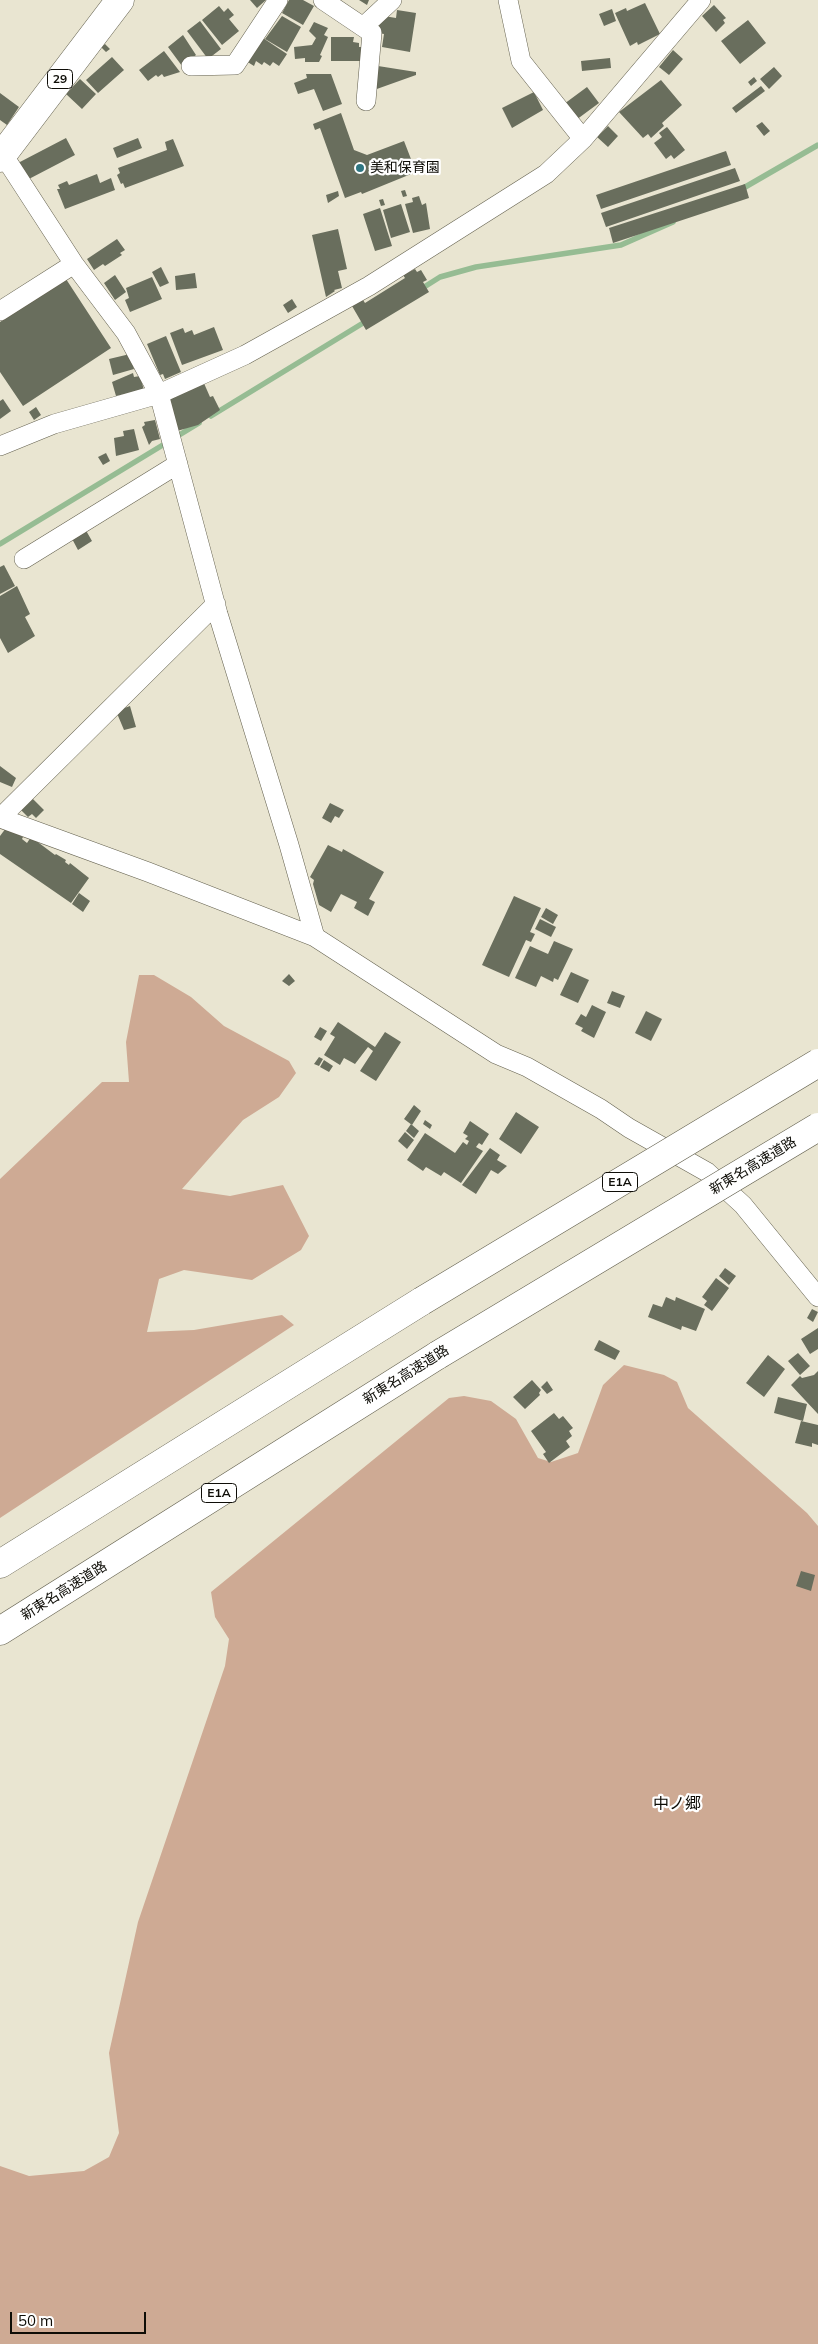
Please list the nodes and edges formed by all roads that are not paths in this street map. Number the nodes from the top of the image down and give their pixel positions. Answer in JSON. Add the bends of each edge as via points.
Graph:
{"nodes":[{"id":1,"x":120,"y":0,"type":"edge"},
{"id":2,"x":278,"y":0,"type":"edge"},
{"id":3,"x":323,"y":0,"type":"edge"},
{"id":4,"x":392,"y":0,"type":"edge"},
{"id":5,"x":508,"y":0,"type":"edge"},
{"id":6,"x":701,"y":0,"type":"edge"},
{"id":7,"x":363,"y":27,"type":"junction"},
{"id":8,"x":191,"y":66,"type":"dead end"},
{"id":9,"x":366,"y":102,"type":"dead end"},
{"id":10,"x":583,"y":140,"type":"junction"},
{"id":11,"x":1,"y":154,"type":"edge"},
{"id":12,"x":74,"y":264,"type":"junction"},
{"id":13,"x":0,"y":311,"type":"edge"},
{"id":14,"x":159,"y":394,"type":"junction"},
{"id":15,"x":0,"y":446,"type":"edge"},
{"id":16,"x":178,"y":464,"type":"junction"},
{"id":17,"x":24,"y":559,"type":"dead end"},
{"id":18,"x":216,"y":604,"type":"junction"},
{"id":19,"x":0,"y":818,"type":"edge"},
{"id":20,"x":315,"y":937,"type":"junction"},
{"id":21,"x":818,"y":1063,"type":"edge"},
{"id":22,"x":818,"y":1127,"type":"edge"},
{"id":23,"x":818,"y":1297,"type":"edge"},
{"id":24,"x":0,"y":1564,"type":"edge"},
{"id":25,"x":0,"y":1631,"type":"edge"}],
"edges":[{"from":1,"to":11,"type":"main road","number":"29"},
{"from":2,"to":8,"type":"street","via":[[235,64]]},
{"from":3,"to":7,"type":"street"},
{"from":4,"to":7,"type":"street"},
{"from":5,"to":10,"type":"street","via":[[521,61]]},
{"from":6,"to":10,"type":"street"},
{"from":7,"to":9,"type":"street","via":[[372,33]]},
{"from":10,"to":14,"type":"street","via":[[546,174],[369,286],[245,355]]},
{"from":11,"to":12,"type":"street"},
{"from":12,"to":13,"type":"street"},
{"from":12,"to":14,"type":"street","via":[[126,333]]},
{"from":14,"to":15,"type":"street","via":[[54,424]]},
{"from":14,"to":16,"type":"street"},
{"from":16,"to":17,"type":"street"},
{"from":16,"to":18,"type":"street"},
{"from":18,"to":19,"type":"street"},
{"from":18,"to":20,"type":"street"},
{"from":19,"to":20,"type":"street"},
{"from":20,"to":23,"type":"street","via":[[496,1054],[527,1067],[601,1108],[629,1128],[707,1172],[743,1205]]},
{"from":21,"to":24,"type":"main road","number":"E1A","bridge":true,"via":[[422,1302]]},
{"from":22,"to":25,"type":"main road","name":"新東名高速道路","number":"E1A","bridge":true,"via":[[438,1355]]}]}
